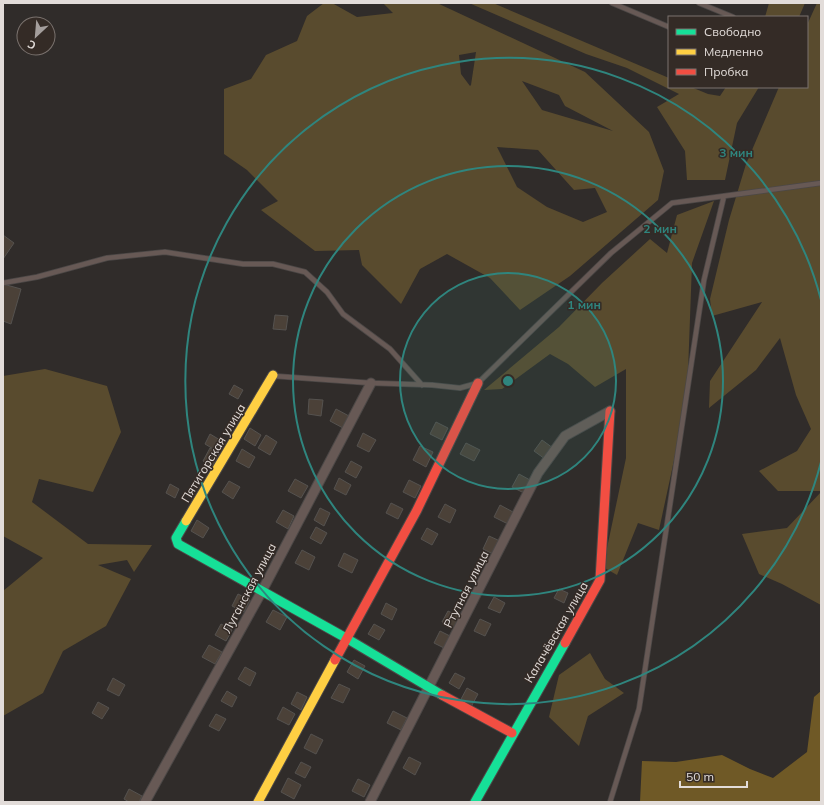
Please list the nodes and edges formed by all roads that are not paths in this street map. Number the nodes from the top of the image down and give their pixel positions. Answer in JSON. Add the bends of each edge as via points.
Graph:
{"nodes":[{"id":1,"x":612,"y":3,"type":"edge"},
{"id":2,"x":699,"y":3,"type":"edge"},
{"id":3,"x":731,"y":16,"type":"edge"},
{"id":4,"x":668,"y":27,"type":"edge"},
{"id":5,"x":821,"y":183,"type":"edge"},
{"id":6,"x":724,"y":196,"type":"junction"},
{"id":7,"x":3,"y":283,"type":"edge"},
{"id":8,"x":273,"y":375,"type":"joint"},
{"id":9,"x":370,"y":383,"type":"junction"},
{"id":10,"x":478,"y":383,"type":"junction"},
{"id":11,"x":422,"y":384,"type":"junction"},
{"id":12,"x":610,"y":411,"type":"joint"},
{"id":13,"x":262,"y":591,"type":"junction"},
{"id":14,"x":346,"y":638,"type":"junction"},
{"id":15,"x":429,"y":688,"type":"junction"},
{"id":16,"x":512,"y":733,"type":"junction"},
{"id":17,"x":145,"y":802,"type":"edge"},
{"id":18,"x":258,"y":802,"type":"edge"},
{"id":19,"x":370,"y":802,"type":"edge"},
{"id":20,"x":475,"y":802,"type":"edge"},
{"id":21,"x":610,"y":802,"type":"edge"}],
"edges":[{"from":1,"to":4,"type":"lane"},
{"from":2,"to":3,"type":"lane"},
{"from":5,"to":6,"type":"lane"},
{"from":6,"to":10,"type":"lane","via":[[672,203],[611,253]]},
{"from":6,"to":21,"type":"lane","via":[[704,280],[639,709]]},
{"from":7,"to":11,"type":"lane","via":[[38,277],[107,258],[164,252],[244,264],[273,264],[305,272],[327,292],[343,314],[390,349]]},
{"from":8,"to":9,"type":"lane"},
{"from":8,"to":13,"type":"street","name":"Пятигорская улица","via":[[176,538],[178,544]]},
{"from":9,"to":11,"type":"lane"},
{"from":9,"to":13,"type":"street","name":"Луганская улица"},
{"from":10,"to":11,"type":"lane","via":[[460,388]]},
{"from":10,"to":14,"type":"street","via":[[417,510]]},
{"from":12,"to":15,"type":"street","name":"Ртутная улица","via":[[565,436],[538,473]]},
{"from":12,"to":16,"type":"street","name":"Калачёвская улица","via":[[600,580]]},
{"from":13,"to":14,"type":"street"},
{"from":13,"to":17,"type":"street","name":"Луганская улица"},
{"from":14,"to":15,"type":"street"},
{"from":14,"to":18,"type":"street"},
{"from":15,"to":16,"type":"street"},
{"from":15,"to":19,"type":"street","name":"Ртутная улица"},
{"from":16,"to":20,"type":"street","name":"Калачёвская улица"}]}
